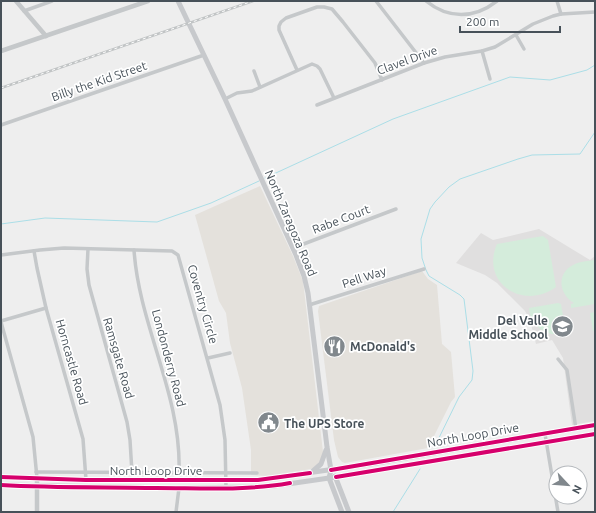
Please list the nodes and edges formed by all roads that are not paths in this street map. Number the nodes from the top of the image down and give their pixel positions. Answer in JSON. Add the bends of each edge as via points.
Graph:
{"nodes":[{"id":1,"x":16,"y":1,"type":"edge"},
{"id":2,"x":52,"y":1,"type":"edge"},
{"id":3,"x":148,"y":1,"type":"edge"},
{"id":4,"x":178,"y":1,"type":"edge"},
{"id":5,"x":376,"y":1,"type":"edge"},
{"id":6,"x":426,"y":1,"type":"edge"},
{"id":7,"x":497,"y":1,"type":"edge"},
{"id":8,"x":557,"y":1,"type":"edge"},
{"id":9,"x":24,"y":11,"type":"junction"},
{"id":10,"x":595,"y":12,"type":"edge"},
{"id":11,"x":561,"y":14,"type":"junction"},
{"id":12,"x":516,"y":35,"type":"junction"},
{"id":13,"x":46,"y":36,"type":"junction"},
{"id":14,"x":524,"y":49,"type":"dead end"},
{"id":15,"x":1,"y":51,"type":"edge"},
{"id":16,"x":482,"y":51,"type":"junction"},
{"id":17,"x":204,"y":55,"type":"junction"},
{"id":18,"x":424,"y":63,"type":"junction"},
{"id":19,"x":297,"y":70,"type":"junction"},
{"id":20,"x":254,"y":71,"type":"dead end"},
{"id":21,"x":490,"y":79,"type":"dead end"},
{"id":22,"x":382,"y":80,"type":"junction"},
{"id":23,"x":260,"y":87,"type":"junction"},
{"id":24,"x":334,"y":98,"type":"junction"},
{"id":25,"x":225,"y":99,"type":"junction"},
{"id":26,"x":317,"y":105,"type":"dead end"},
{"id":27,"x":1,"y":126,"type":"edge"},
{"id":28,"x":396,"y":208,"type":"dead end"},
{"id":29,"x":88,"y":248,"type":"junction"},
{"id":30,"x":293,"y":248,"type":"junction"},
{"id":31,"x":34,"y":250,"type":"junction"},
{"id":32,"x":134,"y":250,"type":"junction"},
{"id":33,"x":1,"y":255,"type":"edge"},
{"id":34,"x":424,"y":269,"type":"dead end"},
{"id":35,"x":309,"y":305,"type":"junction"},
{"id":36,"x":46,"y":308,"type":"junction"},
{"id":37,"x":1,"y":322,"type":"edge"},
{"id":38,"x":230,"y":353,"type":"dead end"},
{"id":39,"x":208,"y":358,"type":"junction"},
{"id":40,"x":558,"y":359,"type":"dead end"},
{"id":41,"x":595,"y":425,"type":"edge"},
{"id":42,"x":576,"y":429,"type":"junction"},
{"id":43,"x":544,"y":434,"type":"junction"},
{"id":44,"x":595,"y":434,"type":"edge"},
{"id":45,"x":546,"y":442,"type":"junction"},
{"id":46,"x":327,"y":447,"type":"junction"},
{"id":47,"x":412,"y":456,"type":"junction"},
{"id":48,"x":414,"y":463,"type":"junction"},
{"id":49,"x":331,"y":470,"type":"junction"},
{"id":50,"x":36,"y":472,"type":"junction"},
{"id":51,"x":85,"y":472,"type":"junction"},
{"id":52,"x":132,"y":472,"type":"junction"},
{"id":53,"x":226,"y":472,"type":"junction"},
{"id":54,"x":179,"y":473,"type":"junction"},
{"id":55,"x":257,"y":473,"type":"dead end"},
{"id":56,"x":310,"y":473,"type":"junction"},
{"id":57,"x":1,"y":477,"type":"edge"},
{"id":58,"x":336,"y":477,"type":"junction"},
{"id":59,"x":37,"y":478,"type":"junction"},
{"id":60,"x":329,"y":478,"type":"junction"},
{"id":61,"x":86,"y":480,"type":"junction"},
{"id":62,"x":226,"y":480,"type":"junction"},
{"id":63,"x":1,"y":485,"type":"edge"},
{"id":64,"x":37,"y":486,"type":"junction"},
{"id":65,"x":179,"y":488,"type":"junction"},
{"id":66,"x":226,"y":488,"type":"junction"},
{"id":67,"x":37,"y":512,"type":"edge"},
{"id":68,"x":176,"y":512,"type":"edge"},
{"id":69,"x":342,"y":512,"type":"edge"},
{"id":70,"x":349,"y":512,"type":"edge"},
{"id":71,"x":558,"y":512,"type":"edge"}],
"edges":[{"from":1,"to":9,"type":"street"},
{"from":2,"to":9,"type":"street"},
{"from":3,"to":13,"type":"street"},
{"from":4,"to":17,"type":"main road","name":"North Zaragoza Road"},
{"from":5,"to":18,"type":"street"},
{"from":6,"to":7,"type":"street","via":[[444,12],[461,15],[479,12]]},
{"from":8,"to":11,"type":"street"},
{"from":9,"to":13,"type":"street"},
{"from":10,"to":11,"type":"street","name":"Clavel Drive"},
{"from":11,"to":12,"type":"street","name":"Clavel Drive","via":[[539,21]]},
{"from":12,"to":14,"type":"street"},
{"from":12,"to":16,"type":"street","name":"Clavel Drive"},
{"from":13,"to":15,"type":"street"},
{"from":16,"to":18,"type":"street","name":"Clavel Drive"},
{"from":16,"to":21,"type":"street"},
{"from":17,"to":25,"type":"main road","name":"North Zaragoza Road"},
{"from":17,"to":27,"type":"street","name":"Billy the Kid Street"},
{"from":18,"to":22,"type":"street","name":"Clavel Drive"},
{"from":19,"to":22,"type":"street","via":[[279,26],[286,18],[316,7],[324,7],[333,10],[343,22],[375,63]]},
{"from":19,"to":23,"type":"street"},
{"from":19,"to":24,"type":"street","via":[[309,65],[317,66]]},
{"from":20,"to":23,"type":"street"},
{"from":22,"to":24,"type":"street","name":"Clavel Drive"},
{"from":23,"to":25,"type":"street"},
{"from":24,"to":26,"type":"street","name":"Clavel Drive"},
{"from":25,"to":30,"type":"main road","name":"North Zaragoza Road"},
{"from":28,"to":30,"type":"street","name":"Rabe Court"},
{"from":29,"to":31,"type":"street","name":"Coventry Circle"},
{"from":29,"to":32,"type":"street","name":"Coventry Circle"},
{"from":29,"to":52,"type":"street","name":"Ramsgate Road","via":[[89,285],[127,422]]},
{"from":30,"to":35,"type":"main road","name":"North Zaragoza Road","via":[[304,276]]},
{"from":31,"to":33,"type":"street","name":"Coventry Circle"},
{"from":31,"to":36,"type":"street","name":"Horncastle Road"},
{"from":32,"to":39,"type":"street","name":"Coventry Circle","via":[[172,251],[178,255]]},
{"from":32,"to":54,"type":"street","name":"Londonderry Road","via":[[138,283],[176,426]]},
{"from":34,"to":35,"type":"street","name":"Pell Way"},
{"from":35,"to":46,"type":"main road","name":"North Zaragoza Road"},
{"from":36,"to":37,"type":"street"},
{"from":36,"to":51,"type":"street","name":"Horncastle Road","via":[[84,445]]},
{"from":37,"to":50,"type":"street","via":[[32,430]]},
{"from":38,"to":39,"type":"street"},
{"from":39,"to":53,"type":"street","name":"Coventry Circle","via":[[222,413]]},
{"from":40,"to":42,"type":"street","via":[[567,370]]},
{"from":41,"to":42,"type":"main road","name":"North Loop Drive"},
{"from":42,"to":43,"type":"main road","name":"North Loop Drive"},
{"from":43,"to":45,"type":"street"},
{"from":43,"to":47,"type":"main road","name":"North Loop Drive"},
{"from":44,"to":45,"type":"main road","name":"North Loop Drive"},
{"from":45,"to":48,"type":"main road","name":"North Loop Drive"},
{"from":45,"to":71,"type":"street"},
{"from":46,"to":49,"type":"main road","name":"North Zaragoza Road"},
{"from":46,"to":56,"type":"main road","via":[[321,464]]},
{"from":47,"to":48,"type":"main road"},
{"from":47,"to":49,"type":"main road","name":"North Loop Drive"},
{"from":48,"to":58,"type":"main road","name":"North Loop Drive"},
{"from":49,"to":56,"type":"main road","name":"North Loop Drive"},
{"from":49,"to":58,"type":"main road","name":"North Zaragoza Road"},
{"from":49,"to":60,"type":"main road","name":"North Zaragoza Road"},
{"from":50,"to":51,"type":"street"},
{"from":50,"to":59,"type":"street"},
{"from":51,"to":52,"type":"street"},
{"from":51,"to":61,"type":"street","name":"Horncastle Road"},
{"from":52,"to":54,"type":"street"},
{"from":53,"to":54,"type":"street"},
{"from":53,"to":55,"type":"street"},
{"from":53,"to":62,"type":"street","name":"Coventry Circle"},
{"from":56,"to":62,"type":"main road","name":"North Loop Drive","via":[[258,480]]},
{"from":57,"to":59,"type":"main road","name":"North Loop Drive"},
{"from":58,"to":60,"type":"main road","name":"North Loop Drive"},
{"from":58,"to":70,"type":"main road","name":"North Zaragoza Road"},
{"from":59,"to":61,"type":"main road","name":"North Loop Drive"},
{"from":59,"to":64,"type":"street"},
{"from":60,"to":66,"type":"main road","name":"North Loop Drive","via":[[274,486]]},
{"from":60,"to":69,"type":"main road"},
{"from":61,"to":62,"type":"main road","name":"North Loop Drive"},
{"from":62,"to":66,"type":"street","name":"Coventry Circle"},
{"from":63,"to":64,"type":"main road","name":"North Loop Drive"},
{"from":64,"to":65,"type":"main road","name":"North Loop Drive"},
{"from":64,"to":67,"type":"street"},
{"from":65,"to":66,"type":"main road","name":"North Loop Drive"},
{"from":65,"to":68,"type":"street"}]}
